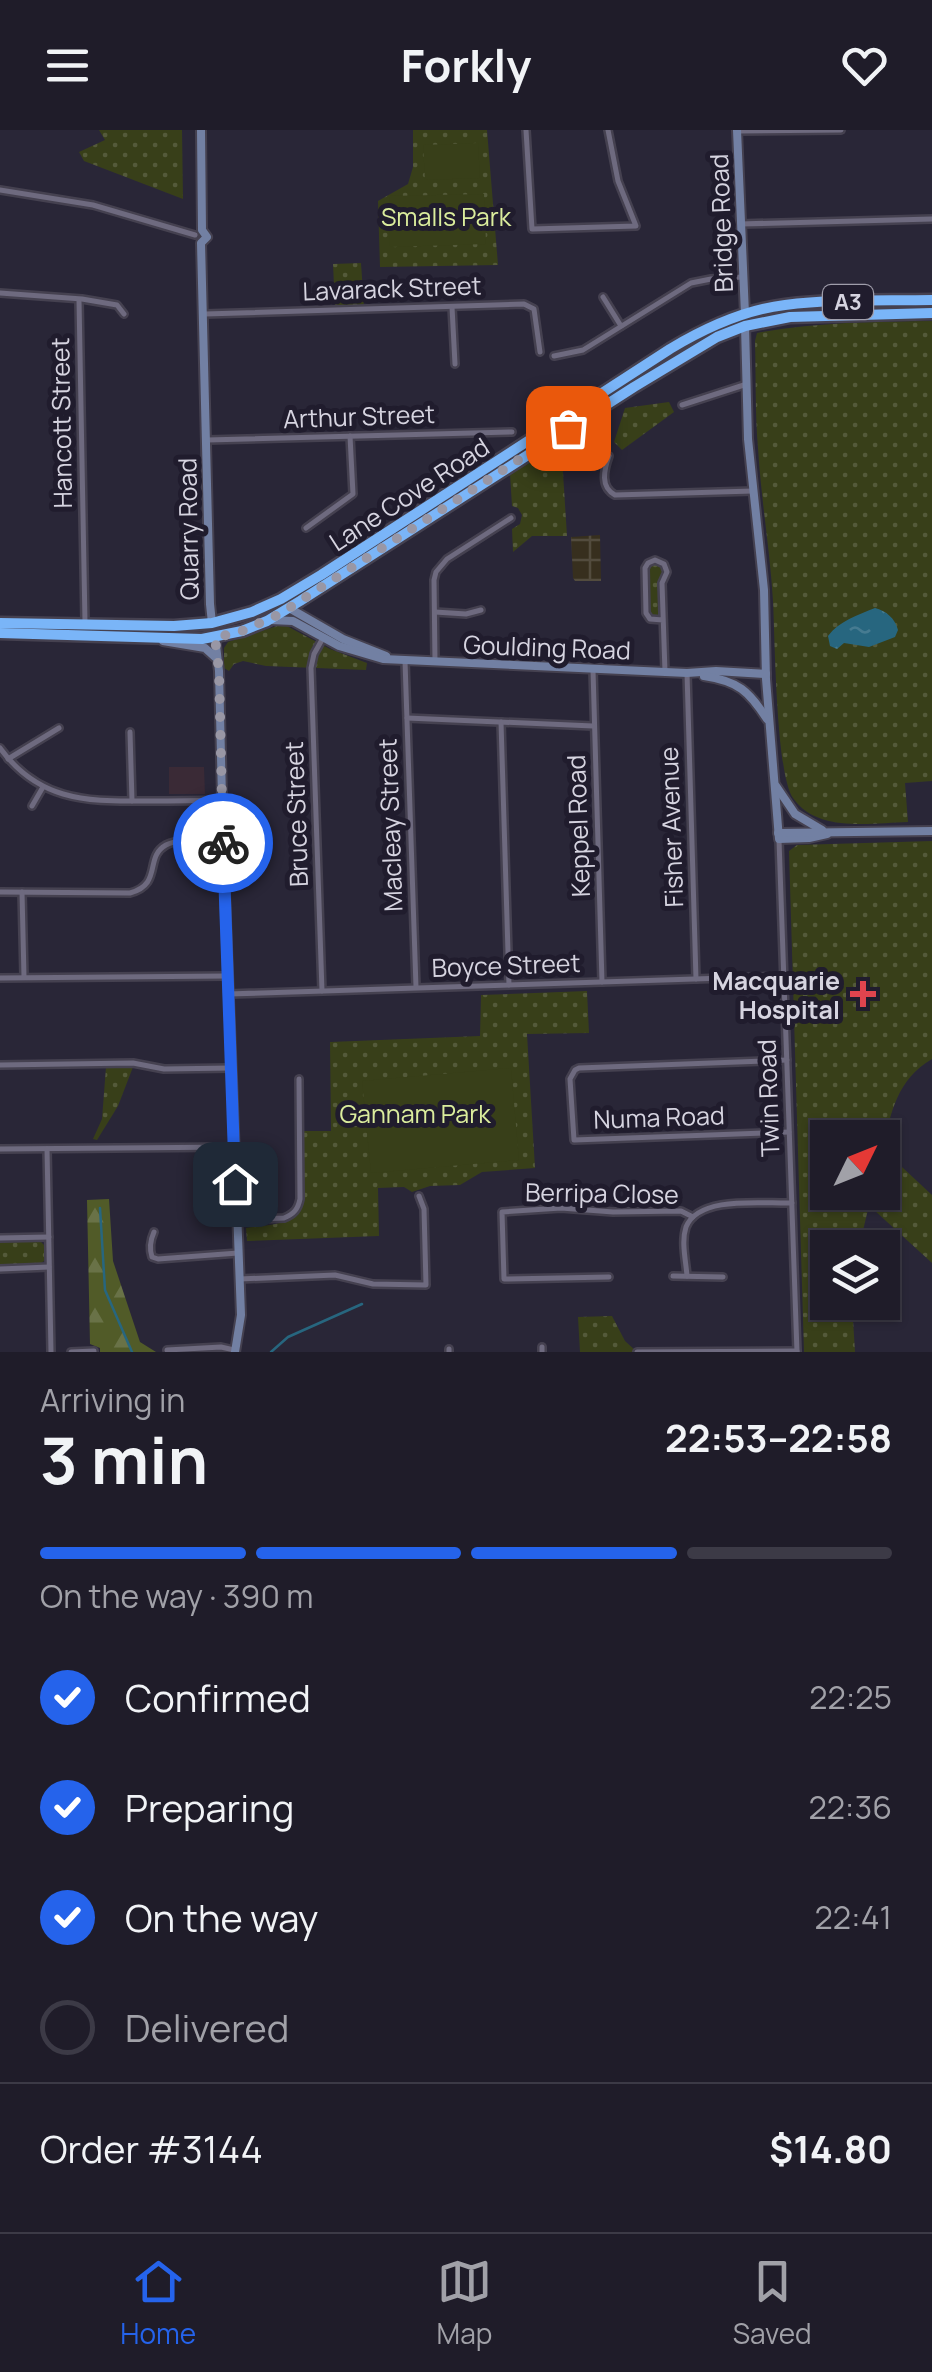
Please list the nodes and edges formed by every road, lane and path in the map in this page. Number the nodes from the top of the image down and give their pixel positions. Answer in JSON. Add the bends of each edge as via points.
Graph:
{"nodes":[{"id":1,"x":201,"y":130,"type":"edge"},
{"id":2,"x":526,"y":130,"type":"edge"},
{"id":3,"x":608,"y":130,"type":"edge"},
{"id":4,"x":841,"y":130,"type":"edge"},
{"id":5,"x":738,"y":131,"type":"edge"},
{"id":6,"x":0,"y":190,"type":"edge"},
{"id":7,"x":932,"y":219,"type":"edge"},
{"id":8,"x":740,"y":224,"type":"junction"},
{"id":9,"x":199,"y":236,"type":"junction"},
{"id":10,"x":742,"y":277,"type":"junction"},
{"id":11,"x":0,"y":293,"type":"edge"},
{"id":12,"x":603,"y":297,"type":"dead end"},
{"id":13,"x":79,"y":300,"type":"junction"},
{"id":14,"x":932,"y":300,"type":"edge"},
{"id":15,"x":452,"y":306,"type":"junction"},
{"id":16,"x":932,"y":312,"type":"edge"},
{"id":17,"x":124,"y":314,"type":"dead end"},
{"id":18,"x":204,"y":314,"type":"junction"},
{"id":19,"x":745,"y":320,"type":"junction"},
{"id":20,"x":622,"y":326,"type":"junction"},
{"id":21,"x":540,"y":352,"type":"dead end"},
{"id":22,"x":554,"y":356,"type":"dead end"},
{"id":23,"x":454,"y":364,"type":"dead end"},
{"id":24,"x":747,"y":384,"type":"junction"},
{"id":25,"x":682,"y":405,"type":"dead end"},
{"id":26,"x":512,"y":432,"type":"dead end"},
{"id":27,"x":350,"y":436,"type":"junction"},
{"id":28,"x":206,"y":440,"type":"junction"},
{"id":29,"x":609,"y":456,"type":"dead end"},
{"id":30,"x":753,"y":491,"type":"junction"},
{"id":31,"x":511,"y":518,"type":"dead end"},
{"id":32,"x":306,"y":528,"type":"dead end"},
{"id":33,"x":289,"y":608,"type":"junction"},
{"id":34,"x":481,"y":610,"type":"dead end"},
{"id":35,"x":252,"y":612,"type":"junction"},
{"id":36,"x":434,"y":612,"type":"junction"},
{"id":37,"x":663,"y":620,"type":"junction"},
{"id":38,"x":267,"y":621,"type":"junction"},
{"id":39,"x":0,"y":622,"type":"edge"},
{"id":40,"x":85,"y":624,"type":"junction"},
{"id":41,"x":212,"y":624,"type":"junction"},
{"id":42,"x":0,"y":633,"type":"edge"},
{"id":43,"x":325,"y":634,"type":"junction"},
{"id":44,"x":152,"y":638,"type":"junction"},
{"id":45,"x":215,"y":638,"type":"junction"},
{"id":46,"x":405,"y":661,"type":"junction"},
{"id":47,"x":435,"y":662,"type":"junction"},
{"id":48,"x":593,"y":669,"type":"junction"},
{"id":49,"x":219,"y":671,"type":"junction"},
{"id":50,"x":665,"y":672,"type":"junction"},
{"id":51,"x":687,"y":673,"type":"junction"},
{"id":52,"x":766,"y":676,"type":"junction"},
{"id":53,"x":716,"y":677,"type":"junction"},
{"id":54,"x":407,"y":718,"type":"junction"},
{"id":55,"x":501,"y":722,"type":"junction"},
{"id":56,"x":770,"y":723,"type":"junction"},
{"id":57,"x":594,"y":726,"type":"junction"},
{"id":58,"x":58,"y":728,"type":"dead end"},
{"id":59,"x":130,"y":732,"type":"dead end"},
{"id":60,"x":0,"y":748,"type":"edge"},
{"id":61,"x":8,"y":759,"type":"junction"},
{"id":62,"x":774,"y":783,"type":"junction"},
{"id":63,"x":43,"y":787,"type":"junction"},
{"id":64,"x":222,"y":800,"type":"junction"},
{"id":65,"x":132,"y":802,"type":"junction"},
{"id":66,"x":32,"y":806,"type":"dead end"},
{"id":67,"x":932,"y":831,"type":"edge"},
{"id":68,"x":832,"y":834,"type":"junction"},
{"id":69,"x":779,"y":836,"type":"junction"},
{"id":70,"x":223,"y":841,"type":"junction"},
{"id":71,"x":0,"y":892,"type":"edge"},
{"id":72,"x":22,"y":892,"type":"junction"},
{"id":73,"x":228,"y":976,"type":"junction"},
{"id":74,"x":784,"y":976,"type":"junction"},
{"id":75,"x":0,"y":978,"type":"edge"},
{"id":76,"x":24,"y":978,"type":"junction"},
{"id":77,"x":696,"y":979,"type":"junction"},
{"id":78,"x":602,"y":982,"type":"junction"},
{"id":79,"x":509,"y":985,"type":"junction"},
{"id":80,"x":416,"y":987,"type":"junction"},
{"id":81,"x":322,"y":991,"type":"junction"},
{"id":82,"x":228,"y":994,"type":"junction"},
{"id":83,"x":787,"y":1060,"type":"junction"},
{"id":84,"x":0,"y":1065,"type":"edge"},
{"id":85,"x":231,"y":1068,"type":"junction"},
{"id":86,"x":298,"y":1079,"type":"dead end"},
{"id":87,"x":789,"y":1132,"type":"junction"},
{"id":88,"x":234,"y":1147,"type":"junction"},
{"id":89,"x":0,"y":1149,"type":"edge"},
{"id":90,"x":47,"y":1150,"type":"junction"},
{"id":91,"x":419,"y":1196,"type":"dead end"},
{"id":92,"x":792,"y":1203,"type":"junction"},
{"id":93,"x":693,"y":1217,"type":"junction"},
{"id":94,"x":237,"y":1220,"type":"junction"},
{"id":95,"x":154,"y":1232,"type":"dead end"},
{"id":96,"x":48,"y":1237,"type":"junction"},
{"id":97,"x":0,"y":1238,"type":"edge"},
{"id":98,"x":239,"y":1253,"type":"junction"},
{"id":99,"x":49,"y":1267,"type":"junction"},
{"id":100,"x":0,"y":1268,"type":"edge"},
{"id":101,"x":673,"y":1276,"type":"dead end"},
{"id":102,"x":687,"y":1276,"type":"junction"},
{"id":103,"x":609,"y":1277,"type":"dead end"},
{"id":104,"x":722,"y":1277,"type":"dead end"},
{"id":105,"x":239,"y":1279,"type":"junction"},
{"id":106,"x":168,"y":1350,"type":"edge"},
{"id":107,"x":235,"y":1351,"type":"edge"},
{"id":108,"x":797,"y":1351,"type":"edge"},
{"id":109,"x":51,"y":1352,"type":"edge"},
{"id":110,"x":72,"y":1352,"type":"edge"},
{"id":111,"x":94,"y":1352,"type":"edge"},
{"id":112,"x":637,"y":1352,"type":"edge"},
{"id":113,"x":709,"y":1352,"type":"edge"}],
"edges":[{"from":1,"to":9,"type":"street","name":"Quarry Road"},
{"from":2,"to":3,"type":"street","via":[[532,230],[636,226]]},
{"from":4,"to":5,"type":"street"},
{"from":5,"to":8,"type":"street","name":"Bridge Road"},
{"from":6,"to":9,"type":"street","via":[[72,200]]},
{"from":7,"to":8,"type":"street"},
{"from":8,"to":10,"type":"street","name":"Bridge Road"},
{"from":9,"to":18,"type":"street","name":"Quarry Road"},
{"from":10,"to":19,"type":"street","name":"Bridge Road"},
{"from":10,"to":20,"type":"street","via":[[691,283]]},
{"from":11,"to":13,"type":"street"},
{"from":12,"to":20,"type":"street"},
{"from":13,"to":17,"type":"street","via":[[117,305]]},
{"from":13,"to":40,"type":"street","name":"Hancott Street"},
{"from":14,"to":19,"type":"highway","name":"Lane Cove Road","number":"A3","via":[[782,305]]},
{"from":15,"to":18,"type":"street","name":"Lavarack Street"},
{"from":15,"to":21,"type":"street","name":"Lavarack Street","via":[[532,306]]},
{"from":15,"to":23,"type":"street"},
{"from":16,"to":19,"type":"highway","name":"Lane Cove Road","number":"A3"},
{"from":18,"to":28,"type":"street","name":"Quarry Road"},
{"from":19,"to":24,"type":"street","name":"Twin Road"},
{"from":19,"to":33,"type":"highway","name":"Lane Cove Road","number":"A3"},
{"from":19,"to":35,"type":"highway","name":"Lane Cove Road","number":"A3","via":[[709,328],[670,349],[321,575]]},
{"from":20,"to":22,"type":"street","via":[[583,350]]},
{"from":24,"to":25,"type":"street"},
{"from":24,"to":30,"type":"street","name":"Twin Road"},
{"from":26,"to":27,"type":"street","name":"Arthur Street"},
{"from":27,"to":28,"type":"street","name":"Arthur Street"},
{"from":27,"to":32,"type":"street","via":[[353,494]]},
{"from":28,"to":41,"type":"street","name":"Quarry Road"},
{"from":29,"to":30,"type":"street","via":[[605,485],[614,494]]},
{"from":30,"to":52,"type":"street","name":"Twin Road"},
{"from":31,"to":36,"type":"street","via":[[441,565]]},
{"from":33,"to":35,"type":"highway"},
{"from":33,"to":38,"type":"highway","name":"Lane Cove Road","number":"A3"},
{"from":33,"to":43,"type":"street","name":"Goulding Road"},
{"from":34,"to":36,"type":"street"},
{"from":35,"to":41,"type":"highway","name":"Lane Cove Road","number":"A3"},
{"from":36,"to":47,"type":"street"},
{"from":37,"to":37,"type":"street","via":[[646,613],[644,568],[655,560],[667,572]]},
{"from":37,"to":50,"type":"street"},
{"from":38,"to":43,"type":"street","name":"Goulding Road","via":[[293,621]]},
{"from":38,"to":45,"type":"highway","name":"Lane Cove Road","number":"A3"},
{"from":39,"to":40,"type":"highway","name":"Lane Cove Road","number":"A3"},
{"from":40,"to":41,"type":"highway","name":"Lane Cove Road","number":"A3"},
{"from":41,"to":45,"type":"highway","name":"Quarry Road"},
{"from":42,"to":44,"type":"highway","name":"Lane Cove Road","number":"A3"},
{"from":43,"to":46,"type":"street","name":"Goulding Road","via":[[358,654]]},
{"from":43,"to":81,"type":"street","name":"Bruce Street","via":[[311,668]]},
{"from":44,"to":45,"type":"highway","name":"Lane Cove Road","number":"A3"},
{"from":44,"to":49,"type":"street","via":[[208,649]]},
{"from":45,"to":49,"type":"street","name":"Quarry Road"},
{"from":46,"to":47,"type":"street","name":"Goulding Road"},
{"from":46,"to":54,"type":"street","name":"Macleay Street"},
{"from":47,"to":48,"type":"street","name":"Goulding Road"},
{"from":48,"to":50,"type":"street","name":"Goulding Road"},
{"from":48,"to":57,"type":"street","name":"Keppel Road"},
{"from":49,"to":64,"type":"street","name":"Quarry Road"},
{"from":50,"to":51,"type":"street","name":"Goulding Road"},
{"from":51,"to":52,"type":"street","name":"Goulding Road"},
{"from":51,"to":53,"type":"street","name":"Goulding Road"},
{"from":51,"to":77,"type":"street","name":"Fisher Avenue"},
{"from":52,"to":53,"type":"street"},
{"from":52,"to":56,"type":"street","name":"Twin Road"},
{"from":53,"to":56,"type":"street","name":"Goulding Road","via":[[747,692]]},
{"from":54,"to":55,"type":"street"},
{"from":54,"to":80,"type":"street","name":"Macleay Street"},
{"from":55,"to":57,"type":"street"},
{"from":55,"to":79,"type":"street"},
{"from":56,"to":62,"type":"street","name":"Twin Road"},
{"from":57,"to":78,"type":"street","name":"Keppel Road"},
{"from":58,"to":61,"type":"street"},
{"from":59,"to":65,"type":"street"},
{"from":60,"to":61,"type":"street"},
{"from":61,"to":63,"type":"street"},
{"from":62,"to":68,"type":"street","via":[[795,814]]},
{"from":62,"to":69,"type":"street","name":"Twin Road"},
{"from":63,"to":65,"type":"street","via":[[80,799]]},
{"from":63,"to":66,"type":"street"},
{"from":64,"to":65,"type":"street"},
{"from":64,"to":70,"type":"street","name":"Quarry Road"},
{"from":67,"to":68,"type":"street"},
{"from":68,"to":69,"type":"street"},
{"from":69,"to":74,"type":"street","name":"Twin Road"},
{"from":70,"to":72,"type":"street","via":[[163,847],[148,883],[135,892]]},
{"from":70,"to":73,"type":"street","name":"Quarry Road"},
{"from":71,"to":72,"type":"street"},
{"from":72,"to":76,"type":"street"},
{"from":73,"to":76,"type":"street"},
{"from":73,"to":82,"type":"street","name":"Quarry Road"},
{"from":74,"to":77,"type":"street","name":"Boyce Street"},
{"from":74,"to":83,"type":"street","name":"Twin Road"},
{"from":75,"to":76,"type":"street"},
{"from":77,"to":78,"type":"street","name":"Boyce Street"},
{"from":78,"to":79,"type":"street","name":"Boyce Street"},
{"from":79,"to":80,"type":"street","name":"Boyce Street"},
{"from":80,"to":81,"type":"street","name":"Boyce Street"},
{"from":81,"to":82,"type":"street","name":"Boyce Street"},
{"from":82,"to":85,"type":"street","name":"Quarry Road"},
{"from":83,"to":87,"type":"street","name":"Twin Road"},
{"from":83,"to":87,"type":"street","name":"Numa Road","via":[[580,1068],[570,1078],[574,1140]]},
{"from":84,"to":85,"type":"street"},
{"from":85,"to":88,"type":"street","name":"Quarry Road"},
{"from":86,"to":94,"type":"street","via":[[298,1207],[284,1218]]},
{"from":87,"to":92,"type":"street","name":"Twin Road"},
{"from":88,"to":90,"type":"street"},
{"from":88,"to":94,"type":"street","name":"Quarry Road"},
{"from":89,"to":90,"type":"street"},
{"from":90,"to":96,"type":"street"},
{"from":91,"to":105,"type":"street","via":[[426,1285],[335,1275]]},
{"from":92,"to":93,"type":"street","via":[[713,1205]]},
{"from":92,"to":108,"type":"street","name":"Twin Road"},
{"from":93,"to":102,"type":"street","via":[[684,1239]]},
{"from":93,"to":103,"type":"street","name":"Berripa Close","via":[[681,1211],[502,1212],[504,1279]]},
{"from":94,"to":98,"type":"street","name":"Quarry Road"},
{"from":95,"to":98,"type":"street","via":[[150,1252],[158,1259]]},
{"from":96,"to":97,"type":"street"},
{"from":96,"to":99,"type":"street"},
{"from":98,"to":105,"type":"street","name":"Quarry Road"},
{"from":99,"to":100,"type":"street"},
{"from":99,"to":109,"type":"street"},
{"from":101,"to":102,"type":"street"},
{"from":102,"to":104,"type":"street"},
{"from":105,"to":107,"type":"street","name":"Quarry Road"},
{"from":106,"to":107,"type":"street"},
{"from":108,"to":113,"type":"street"},
{"from":110,"to":111,"type":"street"},
{"from":112,"to":113,"type":"street"}]}
